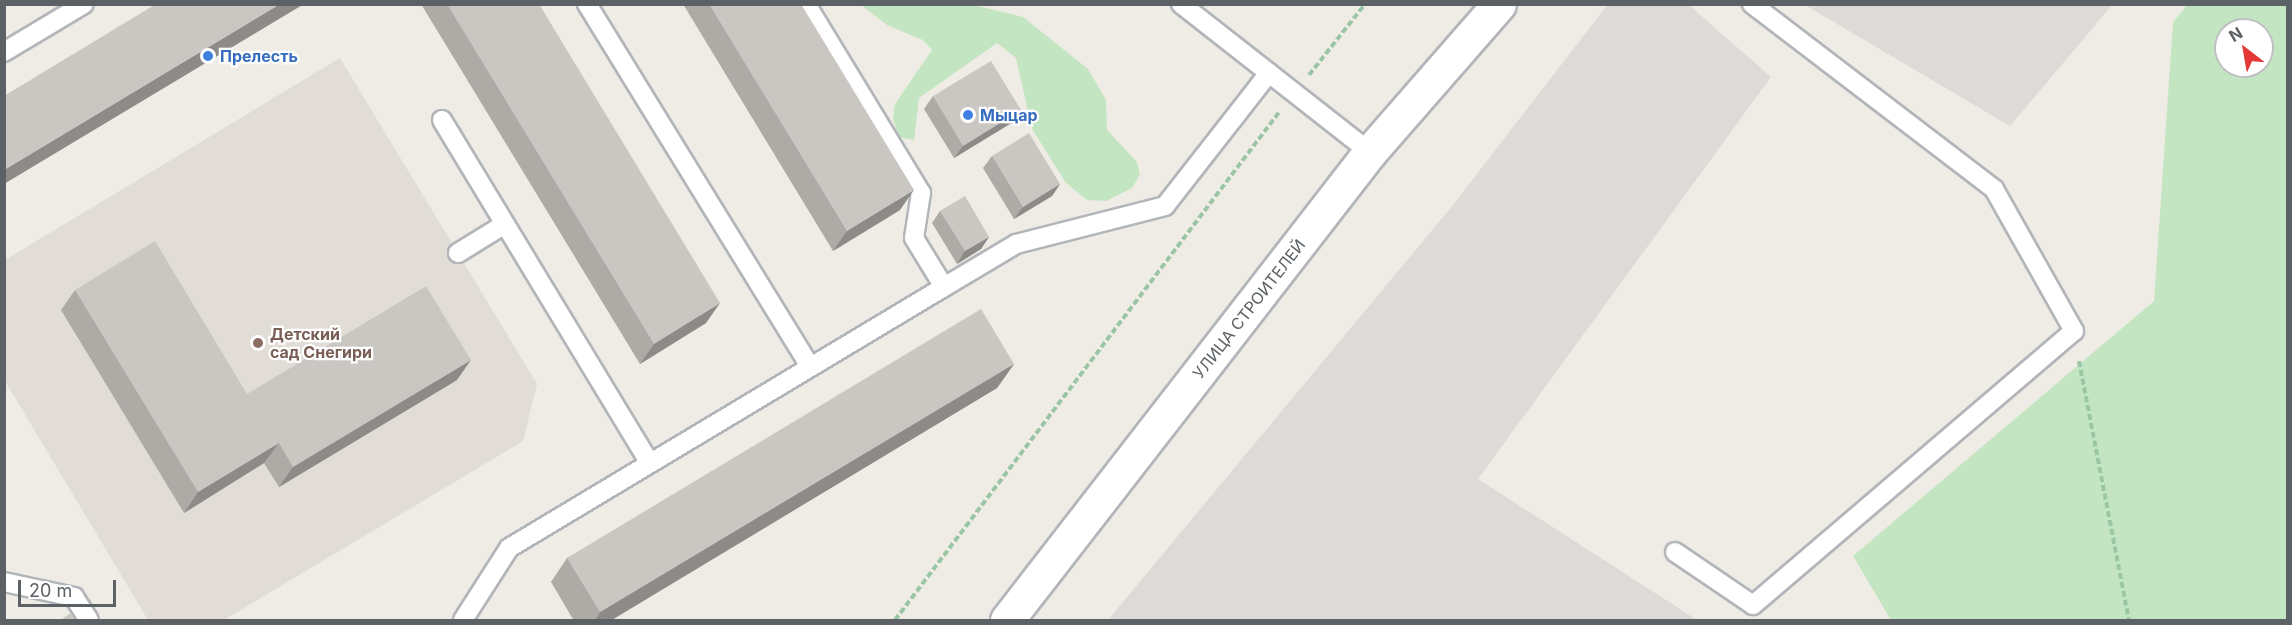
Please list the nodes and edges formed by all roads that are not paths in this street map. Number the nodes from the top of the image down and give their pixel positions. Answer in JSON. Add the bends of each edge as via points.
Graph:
{"nodes":[{"id":1,"x":84,"y":4,"type":"edge"},
{"id":2,"x":587,"y":4,"type":"edge"},
{"id":3,"x":806,"y":4,"type":"edge"},
{"id":4,"x":1181,"y":4,"type":"edge"},
{"id":5,"x":1499,"y":4,"type":"edge"},
{"id":6,"x":1752,"y":4,"type":"edge"},
{"id":7,"x":4,"y":52,"type":"edge"},
{"id":8,"x":1269,"y":73,"type":"junction"},
{"id":9,"x":442,"y":120,"type":"dead end"},
{"id":10,"x":1370,"y":152,"type":"junction"},
{"id":11,"x":505,"y":224,"type":"junction"},
{"id":12,"x":458,"y":253,"type":"dead end"},
{"id":13,"x":944,"y":287,"type":"junction"},
{"id":14,"x":810,"y":368,"type":"junction"},
{"id":15,"x":650,"y":463,"type":"junction"},
{"id":16,"x":1675,"y":552,"type":"dead end"},
{"id":17,"x":4,"y":582,"type":"edge"},
{"id":18,"x":89,"y":621,"type":"edge"},
{"id":19,"x":463,"y":621,"type":"edge"},
{"id":20,"x":1007,"y":621,"type":"edge"}],
"edges":[{"from":1,"to":7,"type":"lane"},
{"from":2,"to":14,"type":"lane"},
{"from":3,"to":13,"type":"lane","via":[[921,193],[914,237]]},
{"from":4,"to":8,"type":"lane"},
{"from":5,"to":10,"type":"street","name":"УЛИЦА СТРОИТЕЛЕЙ"},
{"from":6,"to":16,"type":"lane","via":[[1994,189],[2074,331],[1753,605]]},
{"from":8,"to":10,"type":"lane"},
{"from":8,"to":13,"type":"lane","via":[[1165,206],[1016,244]]},
{"from":9,"to":11,"type":"lane"},
{"from":10,"to":20,"type":"street","name":"УЛИЦА СТРОИТЕЛЕЙ"},
{"from":11,"to":12,"type":"lane"},
{"from":11,"to":15,"type":"lane"},
{"from":13,"to":14,"type":"lane"},
{"from":14,"to":15,"type":"lane"},
{"from":15,"to":19,"type":"lane","via":[[509,548]]},
{"from":17,"to":18,"type":"lane","via":[[74,597]]}]}
